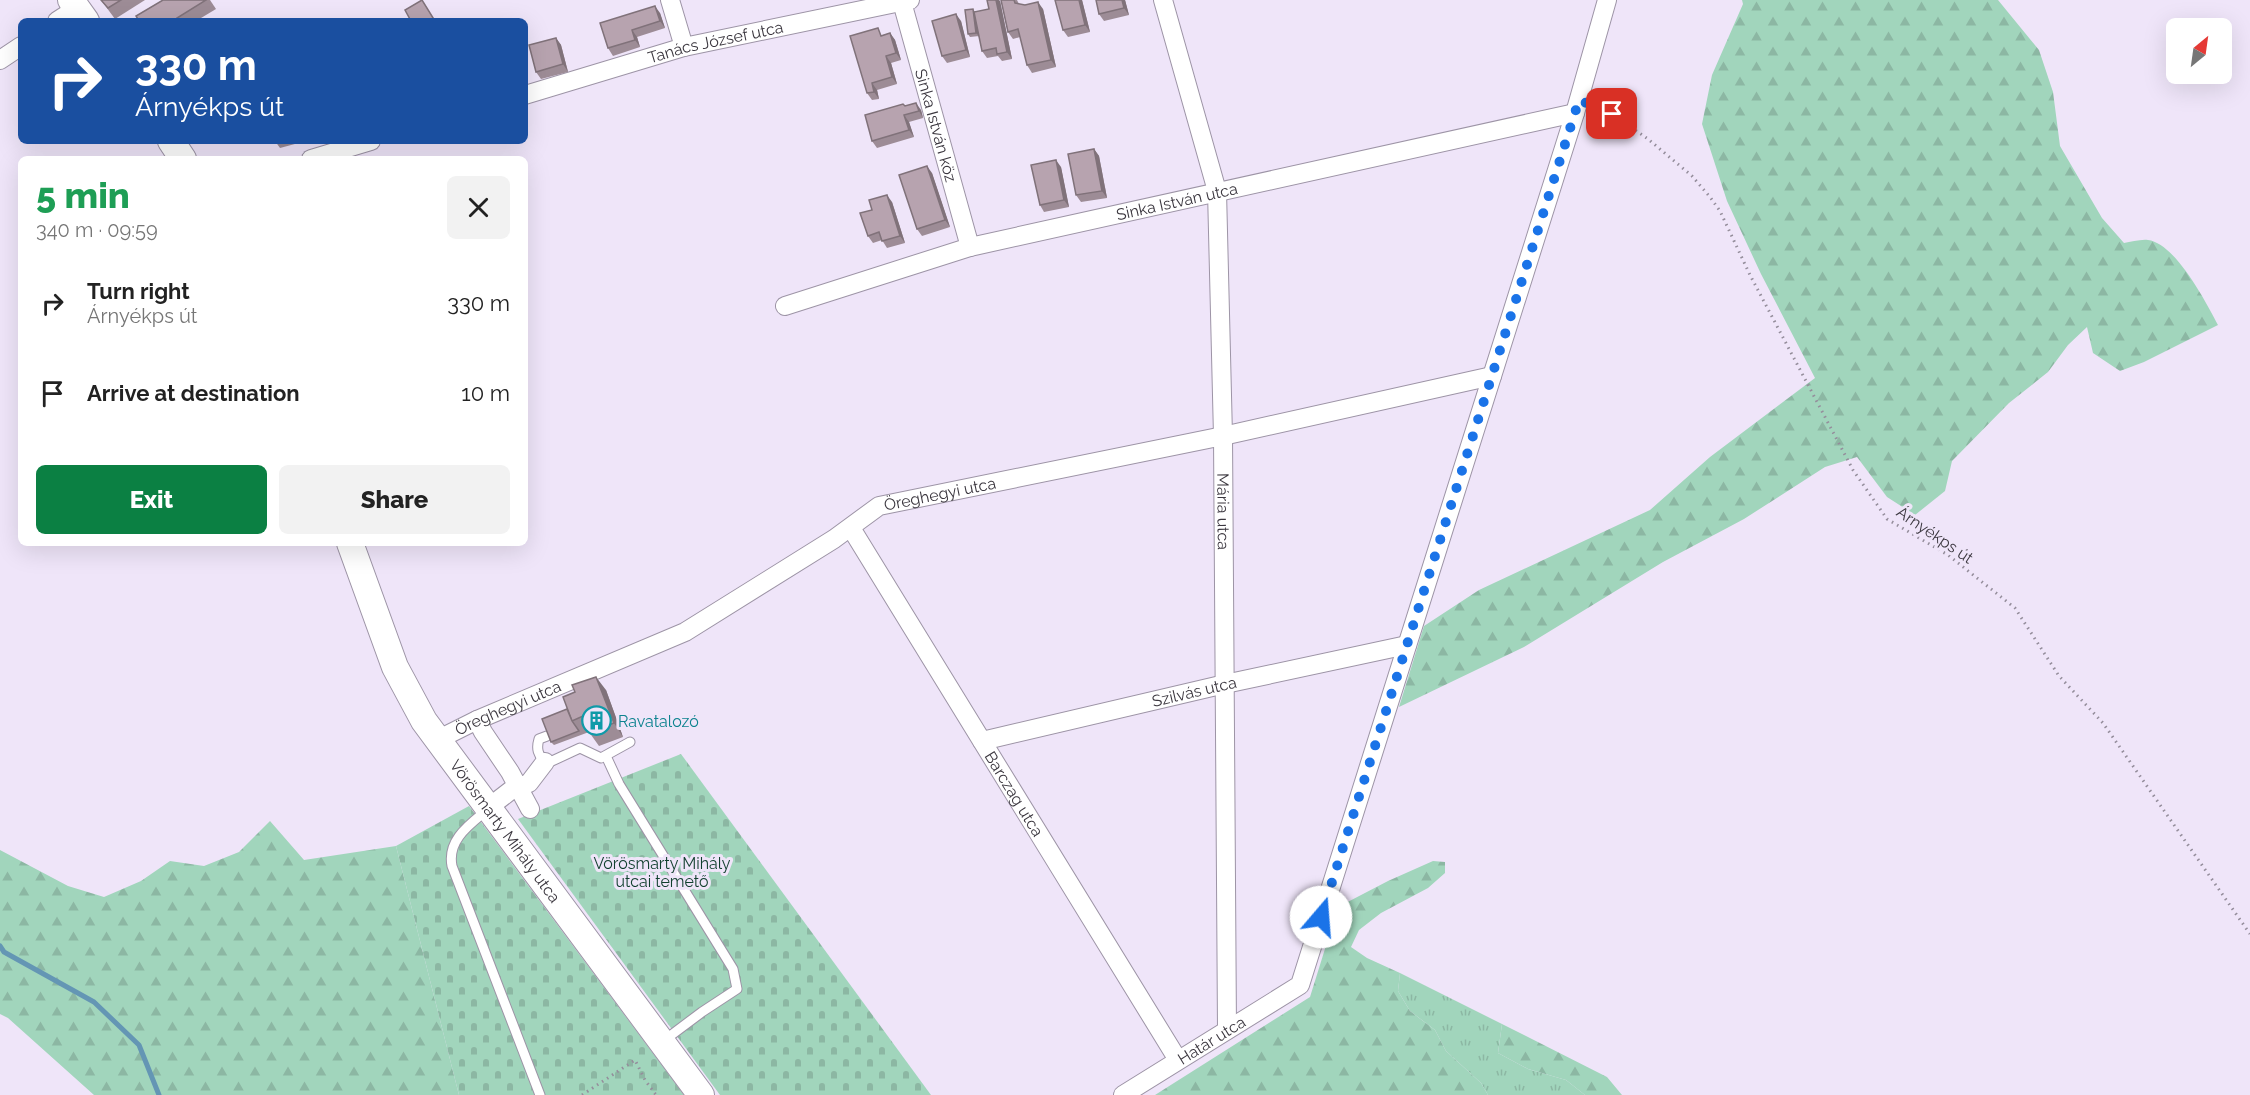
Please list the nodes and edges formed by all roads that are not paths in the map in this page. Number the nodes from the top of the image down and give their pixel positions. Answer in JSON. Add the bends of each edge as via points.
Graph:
{"nodes":[{"id":1,"x":670,"y":0,"type":"edge"},
{"id":2,"x":1163,"y":0,"type":"edge"},
{"id":3,"x":1607,"y":0,"type":"edge"},
{"id":4,"x":906,"y":1,"type":"edge"},
{"id":5,"x":18,"y":47,"type":"edge"},
{"id":6,"x":684,"y":47,"type":"junction"},
{"id":7,"x":0,"y":60,"type":"edge"},
{"id":8,"x":528,"y":94,"type":"edge"},
{"id":9,"x":1577,"y":107,"type":"junction"},
{"id":10,"x":361,"y":144,"type":"edge"},
{"id":11,"x":321,"y":156,"type":"edge"},
{"id":12,"x":1217,"y":191,"type":"junction"},
{"id":13,"x":970,"y":247,"type":"junction"},
{"id":14,"x":785,"y":306,"type":"dead end"},
{"id":15,"x":1492,"y":376,"type":"junction"},
{"id":16,"x":1223,"y":436,"type":"junction"},
{"id":17,"x":851,"y":528,"type":"junction"},
{"id":18,"x":351,"y":546,"type":"edge"},
{"id":19,"x":1407,"y":645,"type":"junction"},
{"id":20,"x":1225,"y":684,"type":"junction"},
{"id":21,"x":477,"y":720,"type":"junction"},
{"id":22,"x":547,"y":736,"type":"edge"},
{"id":23,"x":437,"y":740,"type":"junction"},
{"id":24,"x":982,"y":741,"type":"junction"},
{"id":25,"x":630,"y":742,"type":"dead end"},
{"id":26,"x":606,"y":756,"type":"junction"},
{"id":27,"x":545,"y":762,"type":"junction"},
{"id":28,"x":519,"y":787,"type":"junction"},
{"id":29,"x":488,"y":808,"type":"junction"},
{"id":30,"x":530,"y":808,"type":"dead end"},
{"id":31,"x":1227,"y":1030,"type":"junction"},
{"id":32,"x":663,"y":1041,"type":"junction"},
{"id":33,"x":1178,"y":1060,"type":"junction"},
{"id":34,"x":540,"y":1095,"type":"edge"},
{"id":35,"x":701,"y":1095,"type":"edge"},
{"id":36,"x":1123,"y":1095,"type":"edge"}],
"edges":[{"from":1,"to":6,"type":"street"},
{"from":2,"to":12,"type":"street","name":"Mária utca"},
{"from":3,"to":9,"type":"street"},
{"from":4,"to":6,"type":"street","name":"Tanács József utca"},
{"from":4,"to":13,"type":"street","name":"Sinka István köz"},
{"from":5,"to":7,"type":"street"},
{"from":6,"to":8,"type":"street","name":"Tanács József utca"},
{"from":9,"to":12,"type":"street","name":"Sinka István utca"},
{"from":9,"to":15,"type":"street"},
{"from":10,"to":11,"type":"street"},
{"from":12,"to":13,"type":"street","name":"Sinka István utca"},
{"from":12,"to":16,"type":"street","name":"Mária utca"},
{"from":13,"to":14,"type":"street","name":"Sinka István utca"},
{"from":15,"to":16,"type":"street","name":"Öreghegyi utca"},
{"from":15,"to":19,"type":"street"},
{"from":16,"to":17,"type":"street","name":"Öreghegyi utca","via":[[879,506]]},
{"from":16,"to":20,"type":"street","name":"Mária utca"},
{"from":17,"to":21,"type":"street","name":"Öreghegyi utca","via":[[684,632]]},
{"from":17,"to":24,"type":"street","name":"Barczag utca"},
{"from":18,"to":23,"type":"main road","name":"Vörösmarty Mihály utca","via":[[395,667]]},
{"from":19,"to":20,"type":"street","name":"Szilvás utca"},
{"from":19,"to":31,"type":"street","name":"Határ utca","via":[[1300,986]]},
{"from":20,"to":24,"type":"street","name":"Szilvás utca"},
{"from":20,"to":31,"type":"street","name":"Mária utca"},
{"from":21,"to":23,"type":"street","name":"Öreghegyi utca"},
{"from":21,"to":28,"type":"street"},
{"from":22,"to":27,"type":"lane","via":[[539,739],[537,746]]},
{"from":23,"to":29,"type":"main road","name":"Vörösmarty Mihály utca"},
{"from":24,"to":33,"type":"street","name":"Barczag utca"},
{"from":25,"to":26,"type":"lane"},
{"from":26,"to":27,"type":"lane","via":[[601,758],[580,748]]},
{"from":26,"to":32,"type":"lane","via":[[619,784],[733,969],[737,989]]},
{"from":27,"to":28,"type":"street","via":[[529,783]]},
{"from":28,"to":29,"type":"street"},
{"from":28,"to":30,"type":"street"},
{"from":29,"to":32,"type":"main road","name":"Vörösmarty Mihály utca"},
{"from":29,"to":34,"type":"lane","via":[[459,835],[450,856]]},
{"from":31,"to":33,"type":"street","name":"Határ utca"},
{"from":32,"to":35,"type":"main road","name":"Vörösmarty Mihály utca"},
{"from":33,"to":36,"type":"street","name":"Határ utca"}]}
